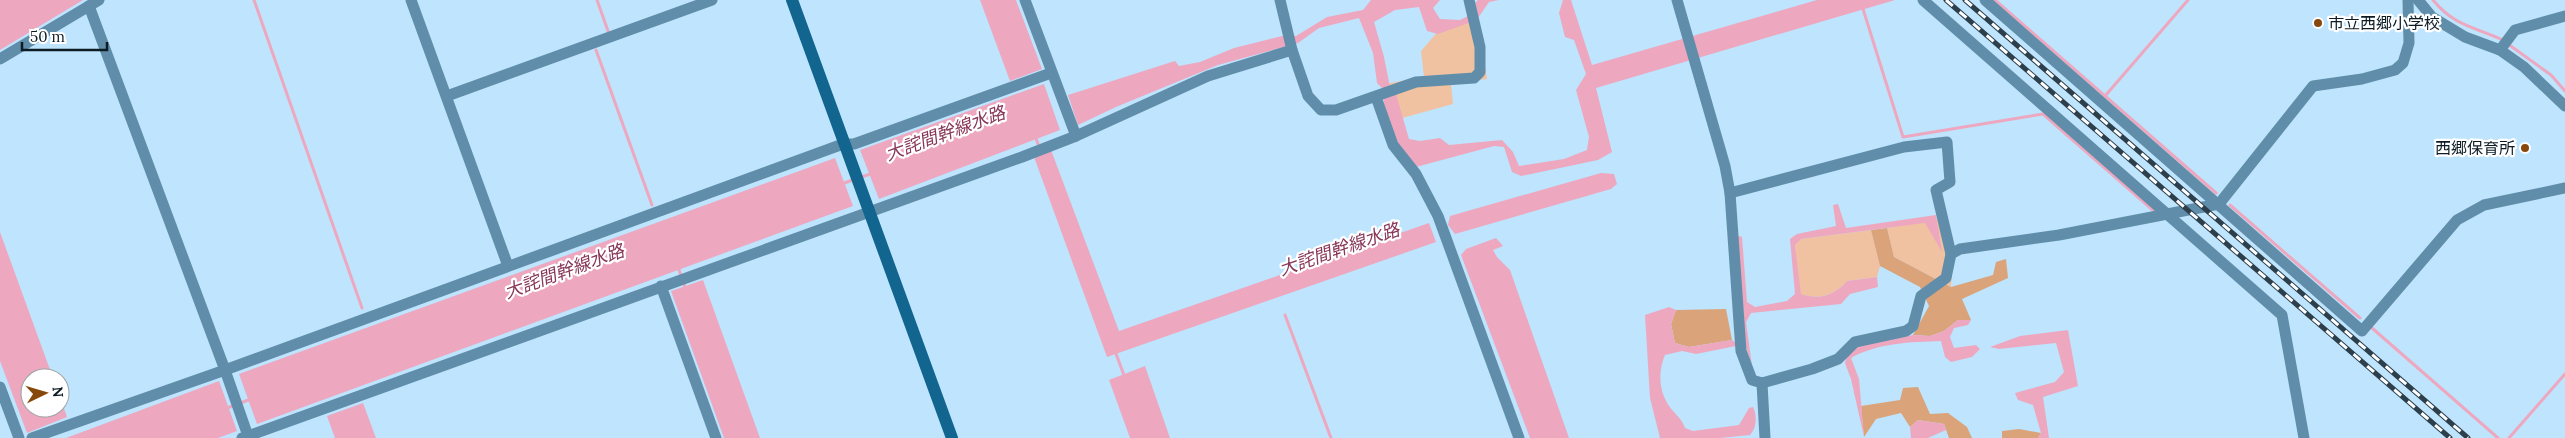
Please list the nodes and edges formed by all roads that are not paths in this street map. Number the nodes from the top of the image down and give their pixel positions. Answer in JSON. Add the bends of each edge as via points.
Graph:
{"nodes":[{"id":1,"x":411,"y":0,"type":"edge"},
{"id":2,"x":712,"y":0,"type":"edge"},
{"id":3,"x":792,"y":0,"type":"edge"},
{"id":4,"x":1025,"y":0,"type":"edge"},
{"id":5,"x":1280,"y":0,"type":"edge"},
{"id":6,"x":1469,"y":0,"type":"edge"},
{"id":7,"x":1677,"y":0,"type":"edge"},
{"id":8,"x":1923,"y":0,"type":"edge"},
{"id":9,"x":1985,"y":0,"type":"edge"},
{"id":10,"x":2408,"y":0,"type":"edge"},
{"id":11,"x":2418,"y":0,"type":"edge"},
{"id":12,"x":94,"y":3,"type":"edge"},
{"id":13,"x":2565,"y":16,"type":"edge"},
{"id":14,"x":1292,"y":50,"type":"junction"},
{"id":15,"x":2500,"y":50,"type":"junction"},
{"id":16,"x":0,"y":59,"type":"edge"},
{"id":17,"x":1051,"y":73,"type":"junction"},
{"id":18,"x":447,"y":96,"type":"junction"},
{"id":19,"x":1376,"y":97,"type":"junction"},
{"id":20,"x":2565,"y":106,"type":"edge"},
{"id":21,"x":1076,"y":136,"type":"junction"},
{"id":22,"x":843,"y":144,"type":"junction"},
{"id":23,"x":2565,"y":188,"type":"edge"},
{"id":24,"x":1730,"y":193,"type":"junction"},
{"id":25,"x":2219,"y":204,"type":"junction"},
{"id":26,"x":868,"y":212,"type":"junction"},
{"id":27,"x":2169,"y":215,"type":"junction"},
{"id":28,"x":1951,"y":254,"type":"junction"},
{"id":29,"x":508,"y":266,"type":"junction"},
{"id":30,"x":661,"y":286,"type":"junction"},
{"id":31,"x":225,"y":370,"type":"junction"},
{"id":32,"x":1762,"y":384,"type":"junction"},
{"id":33,"x":0,"y":387,"type":"edge"},
{"id":34,"x":245,"y":437,"type":"edge"},
{"id":35,"x":19,"y":438,"type":"edge"},
{"id":36,"x":32,"y":438,"type":"edge"},
{"id":37,"x":716,"y":438,"type":"edge"},
{"id":38,"x":952,"y":438,"type":"edge"},
{"id":39,"x":1519,"y":438,"type":"edge"},
{"id":40,"x":1765,"y":438,"type":"edge"},
{"id":41,"x":2304,"y":438,"type":"edge"}],
"edges":[{"from":1,"to":18,"type":"street"},
{"from":2,"to":18,"type":"street"},
{"from":3,"to":22,"type":"street"},
{"from":4,"to":17,"type":"street"},
{"from":5,"to":14,"type":"street"},
{"from":6,"to":19,"type":"street","via":[[1480,47],[1480,72],[1474,78],[1416,82]]},
{"from":7,"to":24,"type":"street"},
{"from":8,"to":27,"type":"street"},
{"from":9,"to":25,"type":"street"},
{"from":10,"to":25,"type":"street","via":[[2409,43],[2403,64],[2395,70],[2362,80],[2313,86]]},
{"from":11,"to":15,"type":"street","via":[[2432,17],[2465,37]]},
{"from":12,"to":16,"type":"street"},
{"from":12,"to":31,"type":"street"},
{"from":13,"to":15,"type":"street","via":[[2515,30]]},
{"from":14,"to":19,"type":"street","via":[[1308,96],[1320,110],[1336,110]]},
{"from":14,"to":21,"type":"street","via":[[1208,76]]},
{"from":15,"to":20,"type":"street","via":[[2545,84]]},
{"from":17,"to":21,"type":"street"},
{"from":17,"to":22,"type":"street","via":[[854,144]]},
{"from":18,"to":29,"type":"street"},
{"from":19,"to":39,"type":"street","via":[[1392,145],[1416,174],[1441,225]]},
{"from":21,"to":26,"type":"street"},
{"from":22,"to":26,"type":"street"},
{"from":22,"to":29,"type":"street"},
{"from":23,"to":25,"type":"street","via":[[2484,206],[2457,220],[2362,331]]},
{"from":24,"to":28,"type":"street","via":[[1904,148],[1947,142],[1950,182],[1936,190]]},
{"from":24,"to":32,"type":"street","via":[[1741,351],[1752,380]]},
{"from":25,"to":27,"type":"street"},
{"from":26,"to":30,"type":"street"},
{"from":26,"to":38,"type":"street"},
{"from":27,"to":28,"type":"street","via":[[1960,249]]},
{"from":27,"to":41,"type":"street","via":[[2282,315]]},
{"from":28,"to":32,"type":"street","via":[[1946,278],[1920,296],[1913,326],[1906,331],[1855,342],[1838,359]]},
{"from":29,"to":31,"type":"street"},
{"from":30,"to":34,"type":"street"},
{"from":30,"to":37,"type":"street"},
{"from":31,"to":34,"type":"street"},
{"from":31,"to":36,"type":"street"},
{"from":32,"to":40,"type":"street"},
{"from":33,"to":35,"type":"street"}]}
